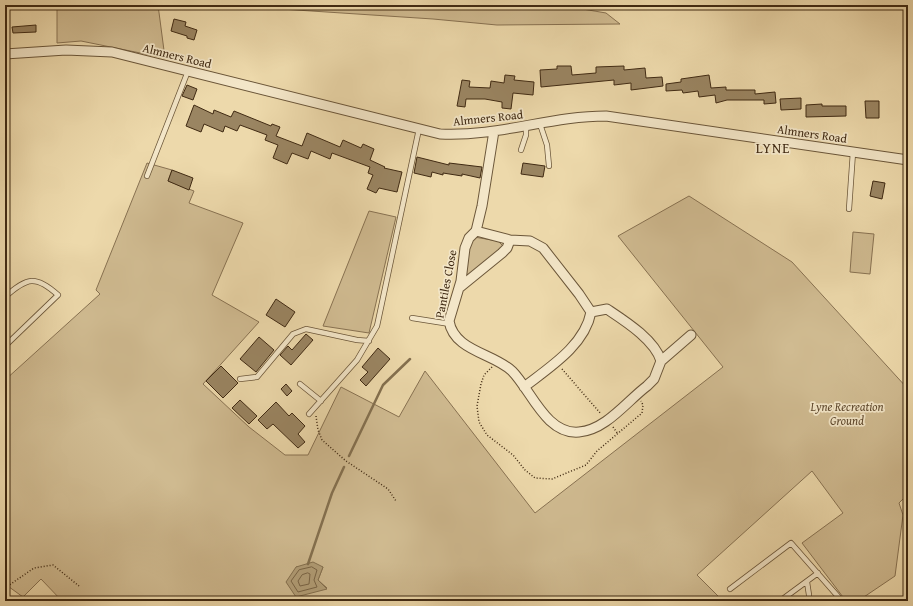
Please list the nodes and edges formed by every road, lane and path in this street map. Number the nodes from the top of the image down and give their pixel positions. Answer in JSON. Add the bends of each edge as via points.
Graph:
{"nodes":[{"id":1,"x":5,"y":54,"type":"edge"},
{"id":2,"x":188,"y":71,"type":"junction"},
{"id":3,"x":540,"y":124,"type":"junction"},
{"id":4,"x":526,"y":126,"type":"junction"},
{"id":5,"x":419,"y":129,"type":"junction"},
{"id":6,"x":494,"y":131,"type":"junction"},
{"id":7,"x":521,"y":150,"type":"dead end"},
{"id":8,"x":853,"y":152,"type":"junction"},
{"id":9,"x":908,"y":160,"type":"edge"},
{"id":10,"x":549,"y":166,"type":"dead end"},
{"id":11,"x":147,"y":176,"type":"dead end"},
{"id":12,"x":849,"y":209,"type":"dead end"},
{"id":13,"x":476,"y":231,"type":"junction"},
{"id":14,"x":510,"y":240,"type":"junction"},
{"id":15,"x":459,"y":288,"type":"junction"},
{"id":16,"x":5,"y":296,"type":"edge"},
{"id":17,"x":591,"y":312,"type":"junction"},
{"id":18,"x":412,"y":318,"type":"dead end"},
{"id":19,"x":450,"y":324,"type":"junction"},
{"id":20,"x":691,"y":335,"type":"dead end"},
{"id":21,"x":369,"y":341,"type":"junction"},
{"id":22,"x":5,"y":346,"type":"edge"},
{"id":23,"x":496,"y":360,"type":"junction"},
{"id":24,"x":555,"y":361,"type":"junction"},
{"id":25,"x":661,"y":361,"type":"junction"},
{"id":26,"x":240,"y":379,"type":"dead end"},
{"id":27,"x":300,"y":384,"type":"dead end"},
{"id":28,"x":524,"y":387,"type":"junction"},
{"id":29,"x":636,"y":394,"type":"junction"},
{"id":30,"x":321,"y":401,"type":"junction"},
{"id":31,"x":315,"y":408,"type":"junction"},
{"id":32,"x":309,"y":414,"type":"dead end"},
{"id":33,"x":606,"y":419,"type":"junction"},
{"id":34,"x":396,"y":501,"type":"dead end"},
{"id":35,"x":818,"y":573,"type":"junction"},
{"id":36,"x":807,"y":582,"type":"junction"},
{"id":37,"x":79,"y":586,"type":"dead end"},
{"id":38,"x":5,"y":588,"type":"edge"},
{"id":39,"x":730,"y":590,"type":"dead end"},
{"id":40,"x":780,"y":601,"type":"edge"},
{"id":41,"x":808,"y":601,"type":"edge"},
{"id":42,"x":842,"y":601,"type":"edge"}],
"edges":[{"from":1,"to":2,"type":"street","name":"Almners Road","via":[[66,50],[102,51]]},
{"from":2,"to":5,"type":"street","name":"Almners Road"},
{"from":2,"to":11,"type":"lane"},
{"from":3,"to":4,"type":"street","name":"Almners Road"},
{"from":3,"to":8,"type":"street","name":"Almners Road","via":[[586,116],[606,116]]},
{"from":3,"to":10,"type":"lane","via":[[547,145]]},
{"from":4,"to":6,"type":"street","name":"Almners Road"},
{"from":4,"to":7,"type":"lane"},
{"from":5,"to":6,"type":"street","name":"Almners Road","via":[[440,134],[464,135]]},
{"from":5,"to":21,"type":"lane","via":[[377,326]]},
{"from":6,"to":13,"type":"street","name":"Pantiles Close"},
{"from":8,"to":9,"type":"street","name":"Almners Road"},
{"from":8,"to":12,"type":"lane"},
{"from":13,"to":14,"type":"street"},
{"from":13,"to":15,"type":"street","name":"Pantiles Close","via":[[469,238],[466,248]]},
{"from":14,"to":15,"type":"street","via":[[502,253]]},
{"from":14,"to":17,"type":"street","via":[[530,241],[543,248]]},
{"from":15,"to":19,"type":"street","name":"Pantiles Close"},
{"from":16,"to":22,"type":"lane","via":[[21,284],[32,280],[47,286],[58,296]]},
{"from":17,"to":24,"type":"street","via":[[589,322],[580,338],[570,351]]},
{"from":17,"to":25,"type":"street","via":[[607,309],[627,322],[656,349]]},
{"from":18,"to":19,"type":"lane"},
{"from":19,"to":23,"type":"street","name":"Pantiles Close","via":[[458,339]]},
{"from":20,"to":25,"type":"street"},
{"from":21,"to":26,"type":"lane","via":[[306,329],[293,334],[257,377]]},
{"from":21,"to":30,"type":"lane","via":[[357,360]]},
{"from":23,"to":28,"type":"street","name":"Pantiles Close","via":[[512,372]]},
{"from":23,"to":29,"type":"path","via":[[493,367],[484,375],[481,384],[477,406],[479,422],[487,435],[513,455],[535,478],[552,479],[586,465],[597,451],[642,413],[643,405]]},
{"from":24,"to":28,"type":"street"},
{"from":24,"to":33,"type":"path"},
{"from":25,"to":29,"type":"street","name":"Pantiles Close","via":[[654,379]]},
{"from":27,"to":30,"type":"lane"},
{"from":28,"to":33,"type":"street","name":"Pantiles Close","via":[[544,416],[560,427],[579,432],[598,426]]},
{"from":29,"to":33,"type":"street","name":"Pantiles Close"},
{"from":30,"to":31,"type":"lane"},
{"from":31,"to":32,"type":"lane"},
{"from":31,"to":34,"type":"path","via":[[322,440],[346,461],[388,489]]},
{"from":35,"to":36,"type":"lane"},
{"from":35,"to":39,"type":"lane","via":[[791,543]]},
{"from":35,"to":42,"type":"lane"},
{"from":36,"to":40,"type":"lane"},
{"from":36,"to":41,"type":"lane","via":[[810,595]]},
{"from":37,"to":38,"type":"path","via":[[53,565],[34,568]]}]}
